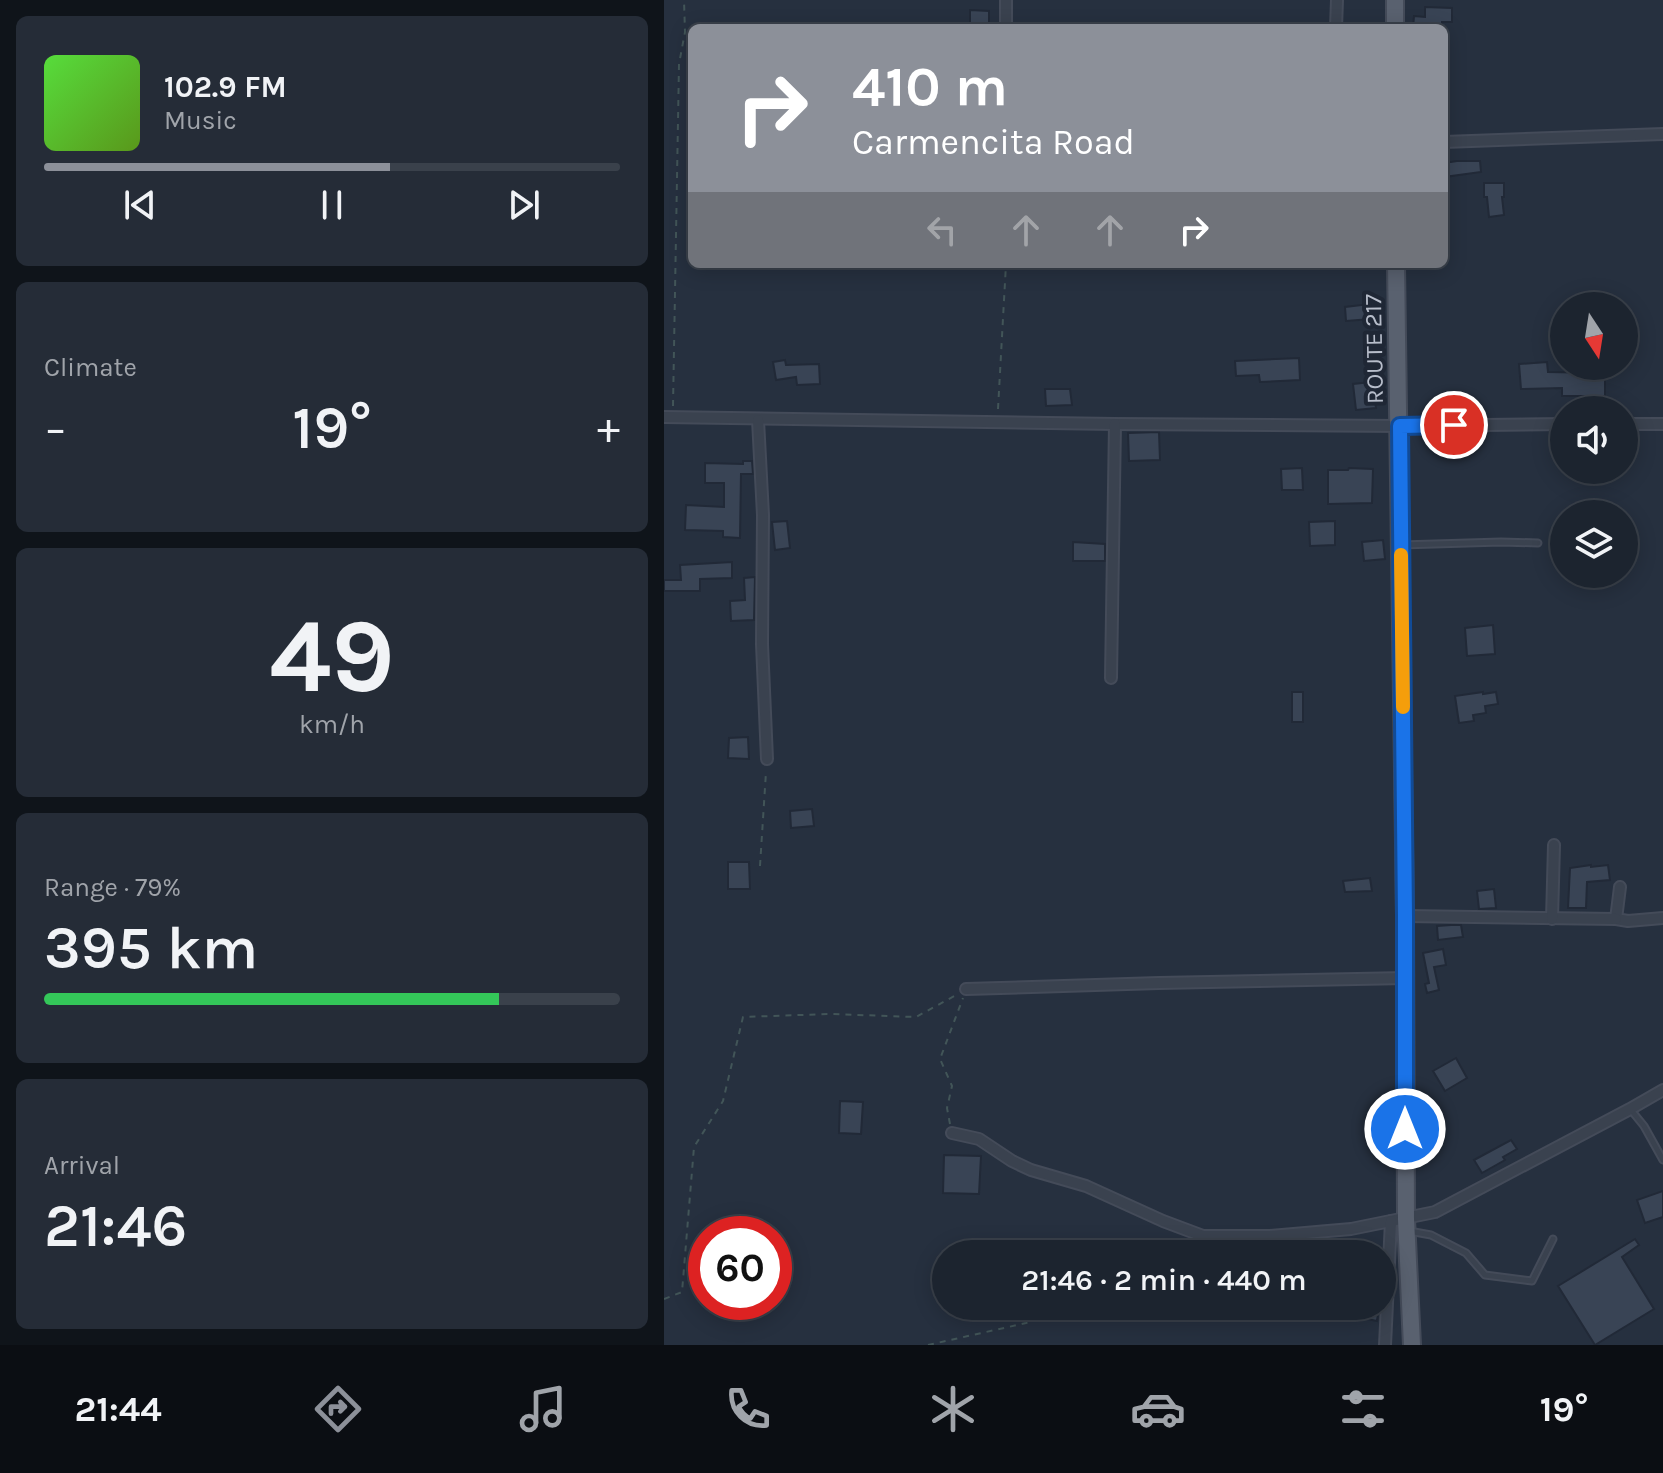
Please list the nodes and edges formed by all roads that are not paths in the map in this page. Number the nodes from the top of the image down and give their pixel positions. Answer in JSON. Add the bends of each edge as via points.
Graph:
{"nodes":[{"id":1,"x":1006,"y":0,"type":"edge"},
{"id":2,"x":1337,"y":0,"type":"edge"},
{"id":3,"x":1395,"y":0,"type":"edge"},
{"id":4,"x":1006,"y":24,"type":"edge"},
{"id":5,"x":1336,"y":24,"type":"edge"},
{"id":6,"x":1395,"y":24,"type":"edge"},
{"id":7,"x":1663,"y":134,"type":"edge"},
{"id":8,"x":1448,"y":142,"type":"edge"},
{"id":9,"x":1396,"y":268,"type":"edge"},
{"id":10,"x":668,"y":418,"type":"edge"},
{"id":11,"x":758,"y":420,"type":"junction"},
{"id":12,"x":1115,"y":424,"type":"junction"},
{"id":13,"x":1550,"y":424,"type":"edge"},
{"id":14,"x":1638,"y":424,"type":"edge"},
{"id":15,"x":1663,"y":424,"type":"edge"},
{"id":16,"x":1400,"y":426,"type":"junction"},
{"id":17,"x":1538,"y":543,"type":"dead end"},
{"id":18,"x":1400,"y":545,"type":"junction"},
{"id":19,"x":1111,"y":678,"type":"dead end"},
{"id":20,"x":767,"y":759,"type":"road end"},
{"id":21,"x":1554,"y":845,"type":"dead end"},
{"id":22,"x":1620,"y":887,"type":"dead end"},
{"id":23,"x":1405,"y":916,"type":"junction"},
{"id":24,"x":1663,"y":918,"type":"edge"},
{"id":25,"x":1552,"y":919,"type":"junction"},
{"id":26,"x":1616,"y":919,"type":"junction"},
{"id":27,"x":1406,"y":978,"type":"junction"},
{"id":28,"x":966,"y":989,"type":"road end"},
{"id":29,"x":1663,"y":1090,"type":"edge"},
{"id":30,"x":1630,"y":1109,"type":"junction"},
{"id":31,"x":952,"y":1133,"type":"road end"},
{"id":32,"x":1663,"y":1160,"type":"edge"},
{"id":33,"x":1402,"y":1223,"type":"junction"},
{"id":34,"x":1553,"y":1239,"type":"dead end"},
{"id":35,"x":1385,"y":1345,"type":"edge"},
{"id":36,"x":1412,"y":1345,"type":"edge"}],
"edges":[{"from":1,"to":4,"type":"street"},
{"from":2,"to":5,"type":"street"},
{"from":3,"to":6,"type":"main road"},
{"from":7,"to":8,"type":"street"},
{"from":9,"to":16,"type":"main road","name":"ROUTE 217"},
{"from":10,"to":11,"type":"street"},
{"from":11,"to":12,"type":"street"},
{"from":11,"to":20,"type":"street"},
{"from":12,"to":16,"type":"street"},
{"from":12,"to":19,"type":"street"},
{"from":13,"to":16,"type":"street"},
{"from":14,"to":15,"type":"street"},
{"from":16,"to":18,"type":"main road","name":"ROUTE 217"},
{"from":17,"to":18,"type":"lane"},
{"from":18,"to":23,"type":"main road","name":"ROUTE 217"},
{"from":21,"to":25,"type":"street"},
{"from":22,"to":26,"type":"street"},
{"from":23,"to":25,"type":"street"},
{"from":23,"to":27,"type":"main road","name":"ROUTE 217"},
{"from":24,"to":26,"type":"street"},
{"from":25,"to":26,"type":"street"},
{"from":27,"to":28,"type":"street"},
{"from":27,"to":33,"type":"main road","name":"ROUTE 217"},
{"from":29,"to":30,"type":"street"},
{"from":30,"to":32,"type":"lane"},
{"from":30,"to":33,"type":"street","via":[[1435,1212]]},
{"from":31,"to":33,"type":"street","via":[[979,1139],[1031,1170],[1086,1186],[1203,1236]]},
{"from":33,"to":34,"type":"lane","via":[[1466,1253],[1485,1275],[1532,1281]]},
{"from":33,"to":35,"type":"street"},
{"from":33,"to":36,"type":"main road","name":"ROUTE 217"}]}
